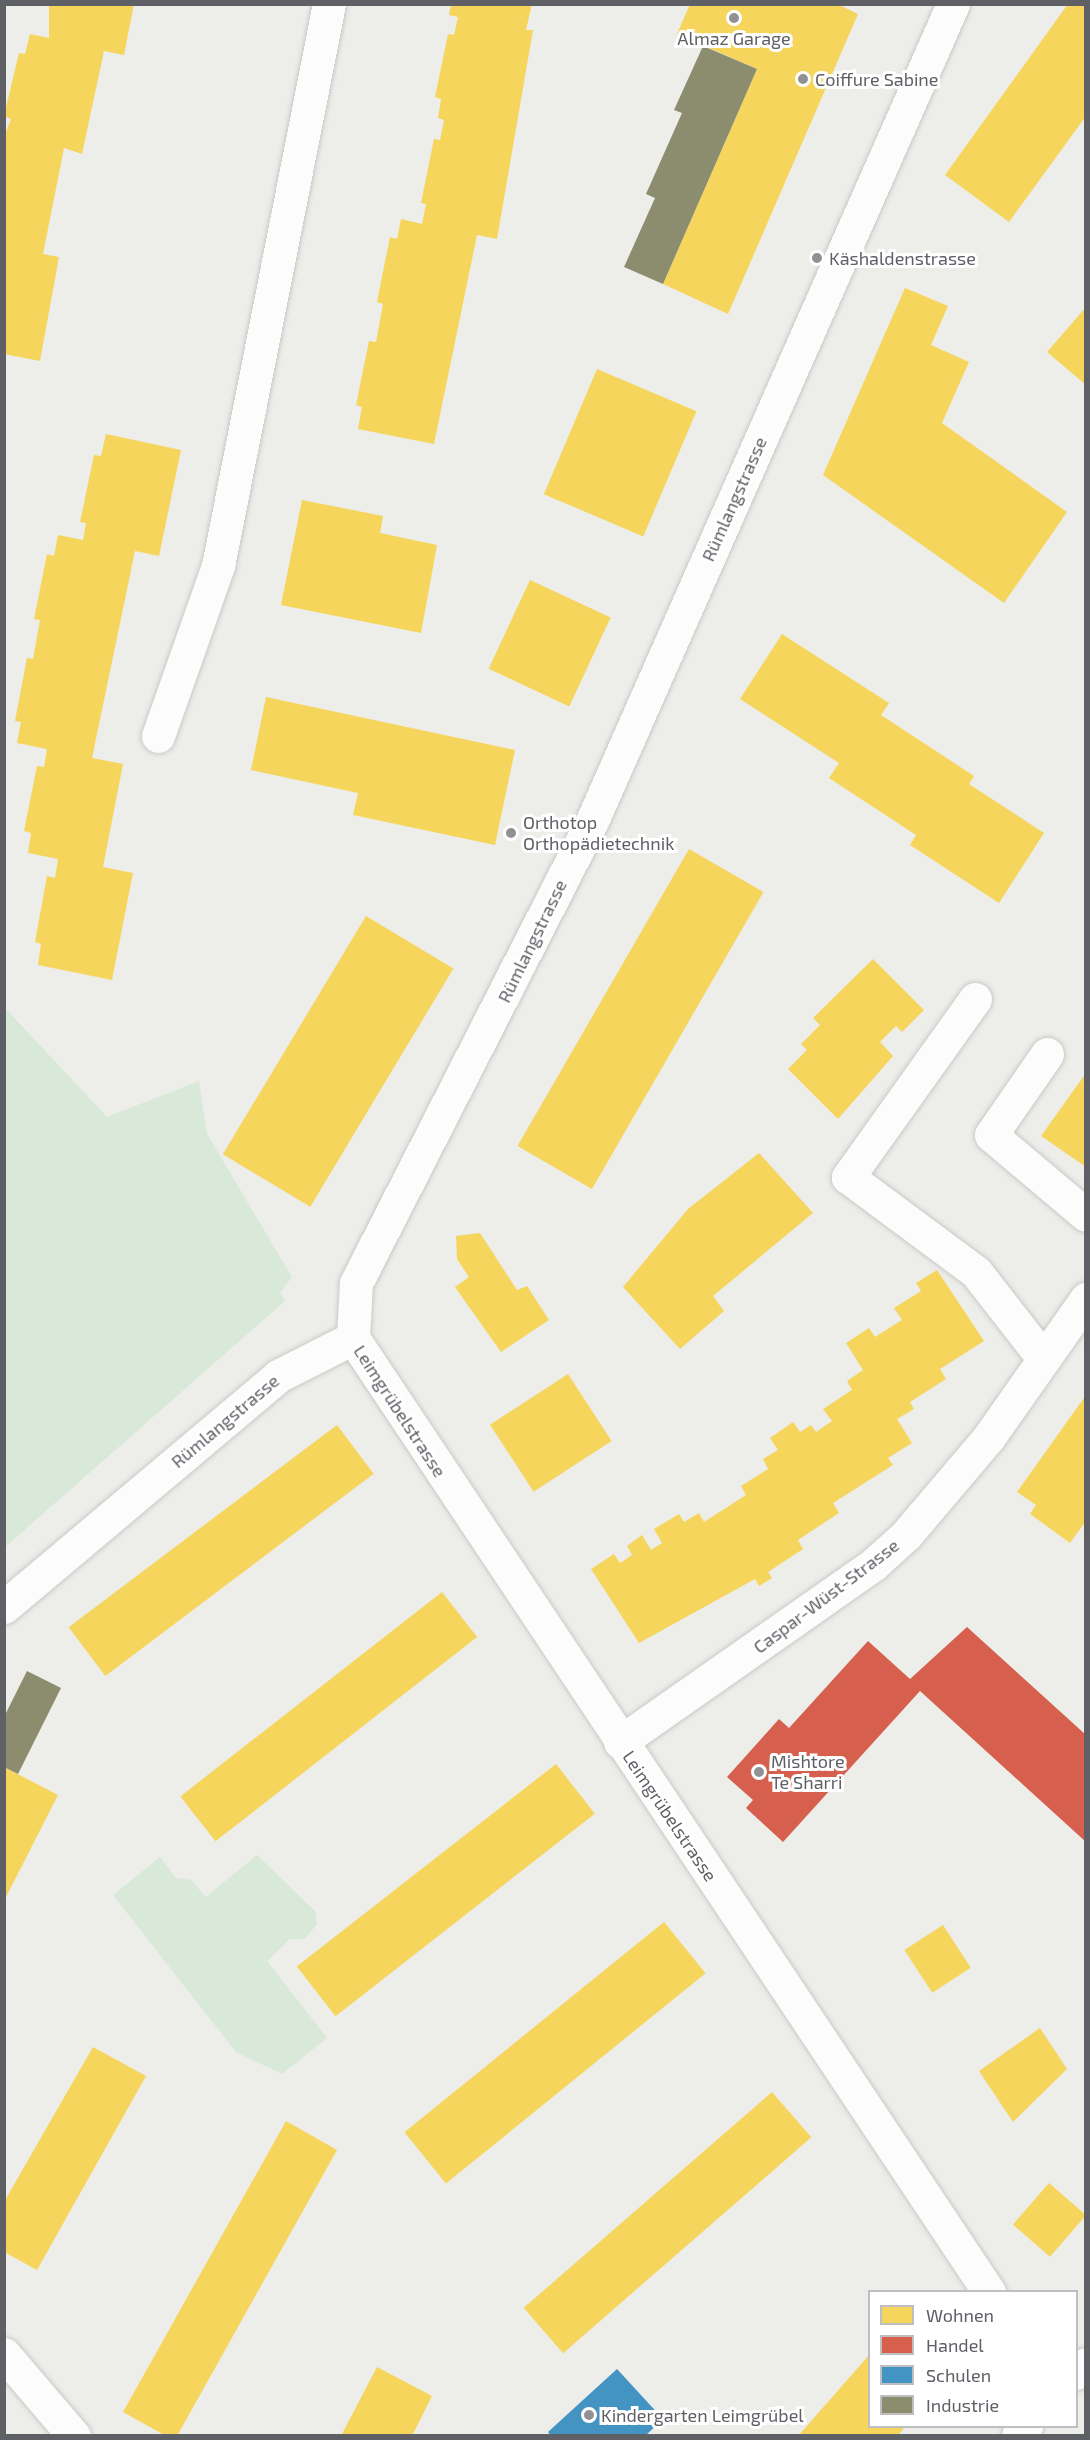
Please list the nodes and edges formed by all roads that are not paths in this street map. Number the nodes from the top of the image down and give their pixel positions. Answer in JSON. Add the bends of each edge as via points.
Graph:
{"nodes":[{"id":1,"x":329,"y":4,"type":"edge"},
{"id":2,"x":953,"y":4,"type":"edge"},
{"id":3,"x":158,"y":736,"type":"dead end"},
{"id":4,"x":975,"y":999,"type":"dead end"},
{"id":5,"x":1047,"y":1054,"type":"dead end"},
{"id":6,"x":1086,"y":1215,"type":"edge"},
{"id":7,"x":1086,"y":1299,"type":"edge"},
{"id":8,"x":353,"y":1338,"type":"junction"},
{"id":9,"x":1043,"y":1358,"type":"junction"},
{"id":10,"x":4,"y":1607,"type":"edge"},
{"id":11,"x":620,"y":1742,"type":"junction"},
{"id":12,"x":988,"y":2290,"type":"edge"},
{"id":13,"x":4,"y":2354,"type":"edge"},
{"id":14,"x":74,"y":2436,"type":"edge"}],
"edges":[{"from":1,"to":3,"type":"street","via":[[218,566]]},
{"from":2,"to":8,"type":"street","name":"Rümlangstrasse","via":[[592,820],[356,1283]]},
{"from":4,"to":9,"type":"street","via":[[848,1178],[976,1272]]},
{"from":5,"to":6,"type":"street","via":[[991,1136]]},
{"from":7,"to":9,"type":"street","name":"Caspar-Wüst-Strasse"},
{"from":8,"to":10,"type":"street","name":"Rümlangstrasse","via":[[278,1376]]},
{"from":8,"to":11,"type":"street","name":"Leimgrübelstrasse"},
{"from":9,"to":11,"type":"street","name":"Caspar-Wüst-Strasse","via":[[989,1437],[906,1535],[855,1578]]},
{"from":11,"to":12,"type":"street","name":"Leimgrübelstrasse"},
{"from":13,"to":14,"type":"street"}]}
